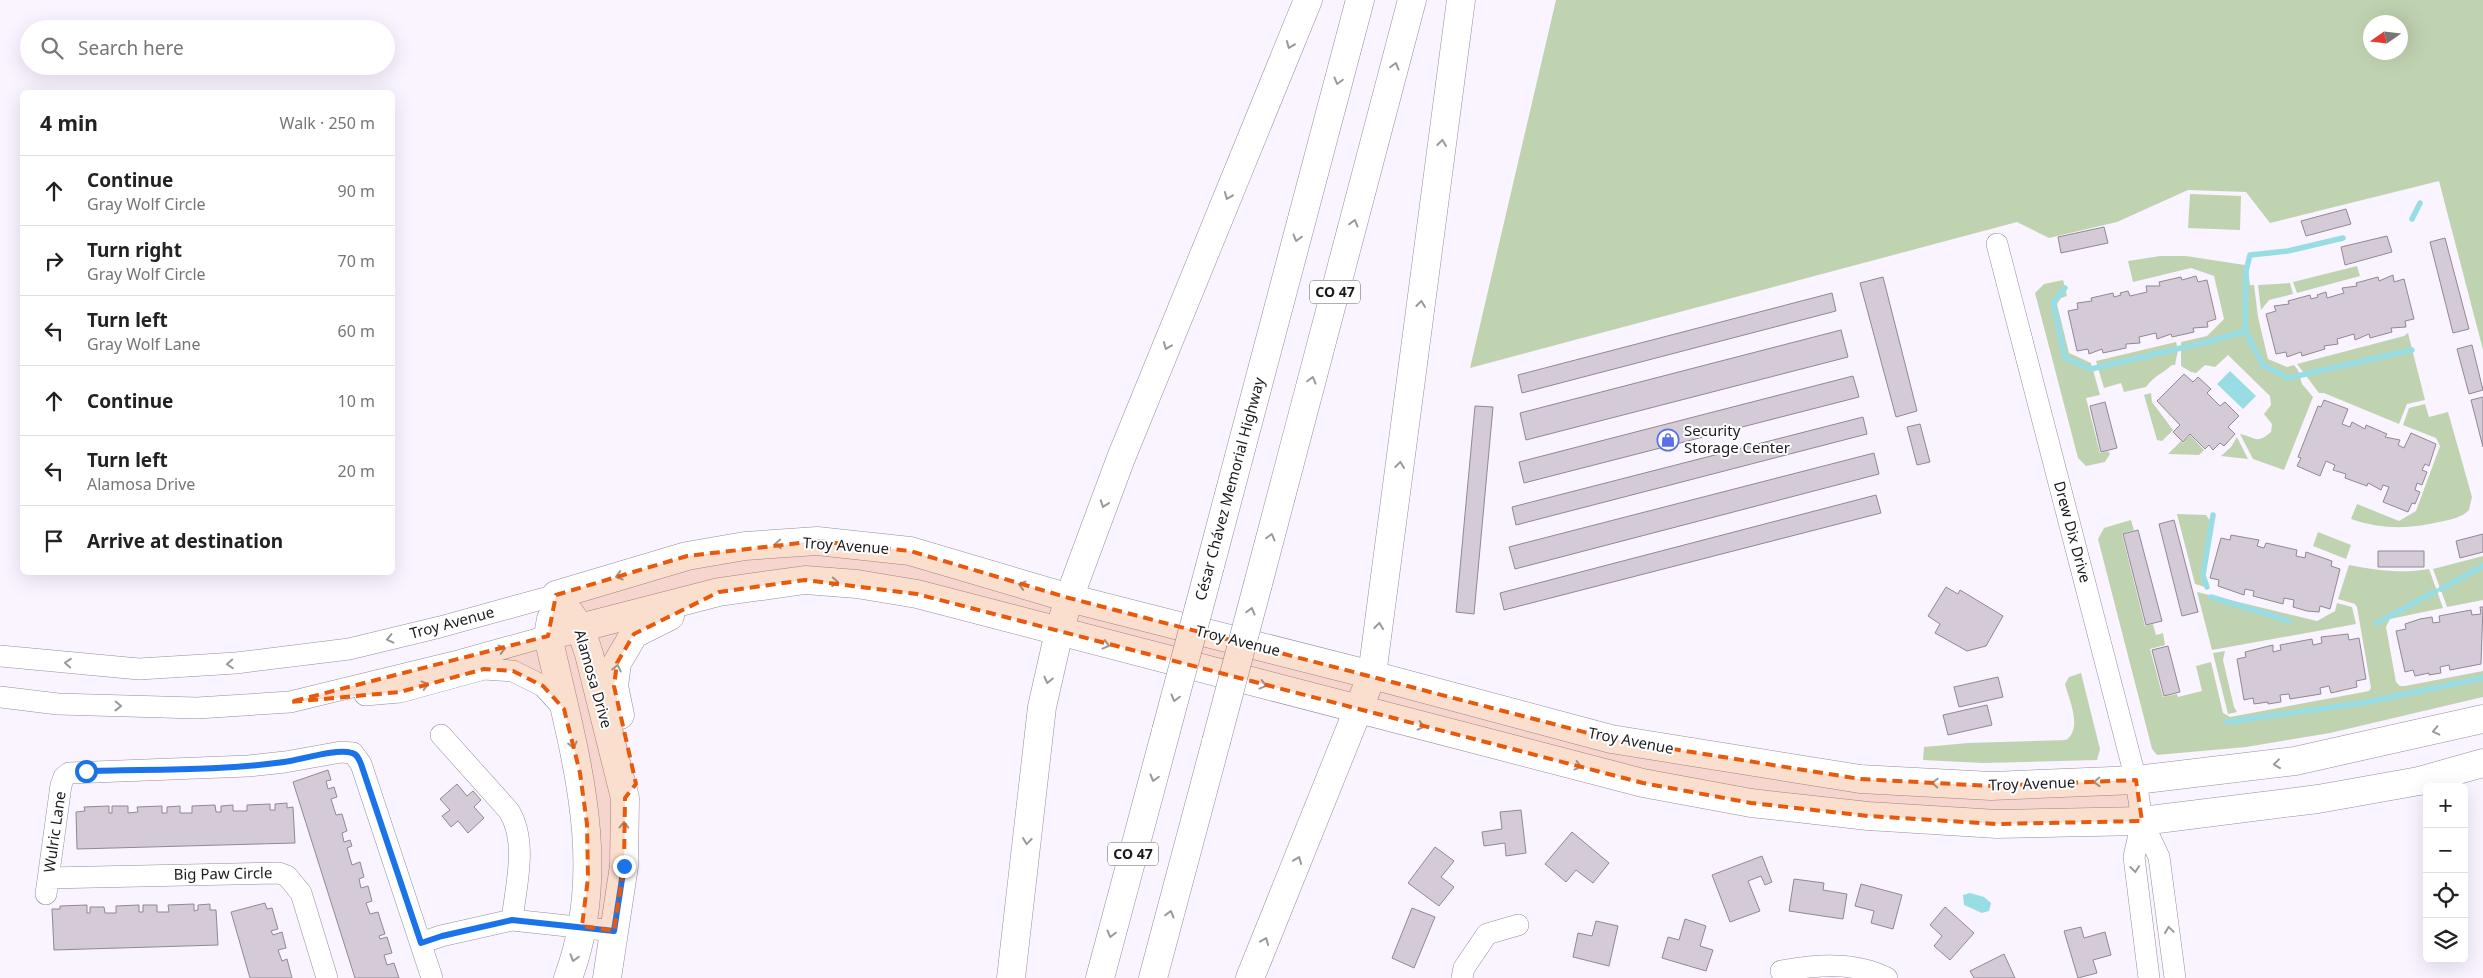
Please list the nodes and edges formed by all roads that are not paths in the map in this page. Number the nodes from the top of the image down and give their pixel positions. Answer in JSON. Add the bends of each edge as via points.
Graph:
{"nodes":[{"id":1,"x":1308,"y":0,"type":"edge"},
{"id":2,"x":1360,"y":0,"type":"edge"},
{"id":3,"x":1412,"y":0,"type":"edge"},
{"id":4,"x":1461,"y":0,"type":"edge"},
{"id":5,"x":1997,"y":244,"type":"dead end"},
{"id":6,"x":719,"y":592,"type":"junction"},
{"id":7,"x":556,"y":595,"type":"junction"},
{"id":8,"x":1069,"y":598,"type":"junction"},
{"id":9,"x":580,"y":627,"type":"junction"},
{"id":10,"x":1059,"y":632,"type":"junction"},
{"id":11,"x":548,"y":636,"type":"junction"},
{"id":12,"x":0,"y":656,"type":"edge"},
{"id":13,"x":1372,"y":674,"type":"junction"},
{"id":14,"x":0,"y":697,"type":"edge"},
{"id":15,"x":290,"y":702,"type":"junction"},
{"id":16,"x":564,"y":709,"type":"junction"},
{"id":17,"x":1359,"y":710,"type":"junction"},
{"id":18,"x":2483,"y":720,"type":"edge"},
{"id":19,"x":441,"y":735,"type":"dead end"},
{"id":20,"x":2483,"y":763,"type":"edge"},
{"id":21,"x":2136,"y":780,"type":"junction"},
{"id":22,"x":625,"y":798,"type":"junction"},
{"id":23,"x":2142,"y":821,"type":"junction"},
{"id":24,"x":47,"y":886,"type":"joint"},
{"id":25,"x":512,"y":920,"type":"junction"},
{"id":26,"x":1518,"y":924,"type":"dead end"},
{"id":27,"x":582,"y":926,"type":"junction"},
{"id":28,"x":614,"y":931,"type":"junction"},
{"id":29,"x":421,"y":943,"type":"junction"},
{"id":30,"x":1781,"y":972,"type":"dead end"},
{"id":31,"x":327,"y":978,"type":"edge"},
{"id":32,"x":432,"y":978,"type":"edge"},
{"id":33,"x":568,"y":978,"type":"edge"},
{"id":34,"x":608,"y":978,"type":"edge"},
{"id":35,"x":1011,"y":978,"type":"edge"},
{"id":36,"x":1100,"y":978,"type":"edge"},
{"id":37,"x":1152,"y":978,"type":"edge"},
{"id":38,"x":1250,"y":978,"type":"edge"},
{"id":39,"x":1462,"y":978,"type":"edge"},
{"id":40,"x":1887,"y":978,"type":"edge"},
{"id":41,"x":2149,"y":978,"type":"edge"},
{"id":42,"x":2175,"y":978,"type":"edge"}],
"edges":[{"from":1,"to":8,"type":"main road","one_way":true,"via":[[1121,458]]},
{"from":2,"to":36,"type":"main road","name":"César Chávez Memorial Highway","number":"CO 47","one_way":true,"bridge":true},
{"from":37,"to":3,"type":"main road","number":"CO 47","one_way":true,"bridge":true},
{"from":13,"to":4,"type":"main road","one_way":true},
{"from":5,"to":21,"type":"street","name":"Drew Dix Drive"},
{"from":6,"to":9,"type":"main road"},
{"from":6,"to":10,"type":"main road","one_way":true,"via":[[804,580],[857,584],[917,594]]},
{"from":22,"to":6,"type":"main road","one_way":true,"via":[[636,784],[614,686],[617,664],[634,634]]},
{"from":8,"to":7,"type":"main road","name":"Troy Avenue","one_way":true,"via":[[910,551],[817,540],[746,546],[687,556]]},
{"from":7,"to":9,"type":"main road","name":"Alamosa Drive"},
{"from":7,"to":11,"type":"main road","name":"Alamosa Drive"},
{"from":7,"to":12,"type":"street","name":"Troy Avenue","one_way":true,"via":[[349,649],[236,664],[139,669]]},
{"from":8,"to":10,"type":"main road"},
{"from":8,"to":13,"type":"main road","name":"Troy Avenue"},
{"from":9,"to":11,"type":"main road"},
{"from":9,"to":22,"type":"main road","name":"Alamosa Drive"},
{"from":10,"to":17,"type":"main road","one_way":true},
{"from":10,"to":35,"type":"main road","one_way":true,"via":[[1042,707]]},
{"from":15,"to":11,"type":"street","one_way":true},
{"from":11,"to":16,"type":"main road","name":"Alamosa Drive"},
{"from":13,"to":17,"type":"main road"},
{"from":21,"to":13,"type":"main road","name":"Troy Avenue","one_way":true,"via":[[1991,786],[1860,779],[1611,739]]},
{"from":14,"to":15,"type":"street","one_way":true,"via":[[58,704],[197,708]]},
{"from":15,"to":16,"type":"street","one_way":true,"via":[[400,692],[484,669],[513,672],[543,686]]},
{"from":16,"to":27,"type":"main road","name":"Alamosa Drive","one_way":true,"via":[[580,772],[587,824],[588,878]]},
{"from":17,"to":23,"type":"main road","one_way":true,"via":[[1643,783],[1750,803],[1868,816],[1997,824]]},
{"from":38,"to":17,"type":"main road","one_way":true},
{"from":18,"to":21,"type":"main road","name":"Troy Avenue","one_way":true,"via":[[2295,761]]},
{"from":19,"to":25,"type":"street","via":[[516,823],[519,838]]},
{"from":20,"to":23,"type":"main road","via":[[2419,780],[2318,799]]},
{"from":21,"to":23,"type":"street","name":"Drew Dix Drive"},
{"from":28,"to":22,"type":"main road","name":"Alamosa Drive","one_way":true,"via":[[624,866]]},
{"from":23,"to":41,"type":"street","one_way":true,"via":[[2134,857]]},
{"from":42,"to":23,"type":"street","one_way":true,"via":[[2159,857]]},
{"from":24,"to":29,"type":"street","name":"Wulric Lane","via":[[61,786],[69,773],[248,766],[353,753],[361,764]]},
{"from":24,"to":31,"type":"street","name":"Big Paw Circle","via":[[279,873],[287,876],[301,893]]},
{"from":25,"to":27,"type":"street"},
{"from":25,"to":29,"type":"street"},
{"from":26,"to":39,"type":"street","via":[[1487,934],[1464,968]]},
{"from":27,"to":28,"type":"street"},
{"from":27,"to":33,"type":"main road","name":"Alamosa Drive","one_way":true},
{"from":28,"to":34,"type":"main road","name":"Alamosa Drive"},
{"from":29,"to":32,"type":"street"},
{"from":30,"to":40,"type":"street","via":[[1836,965],[1858,968]]}]}
